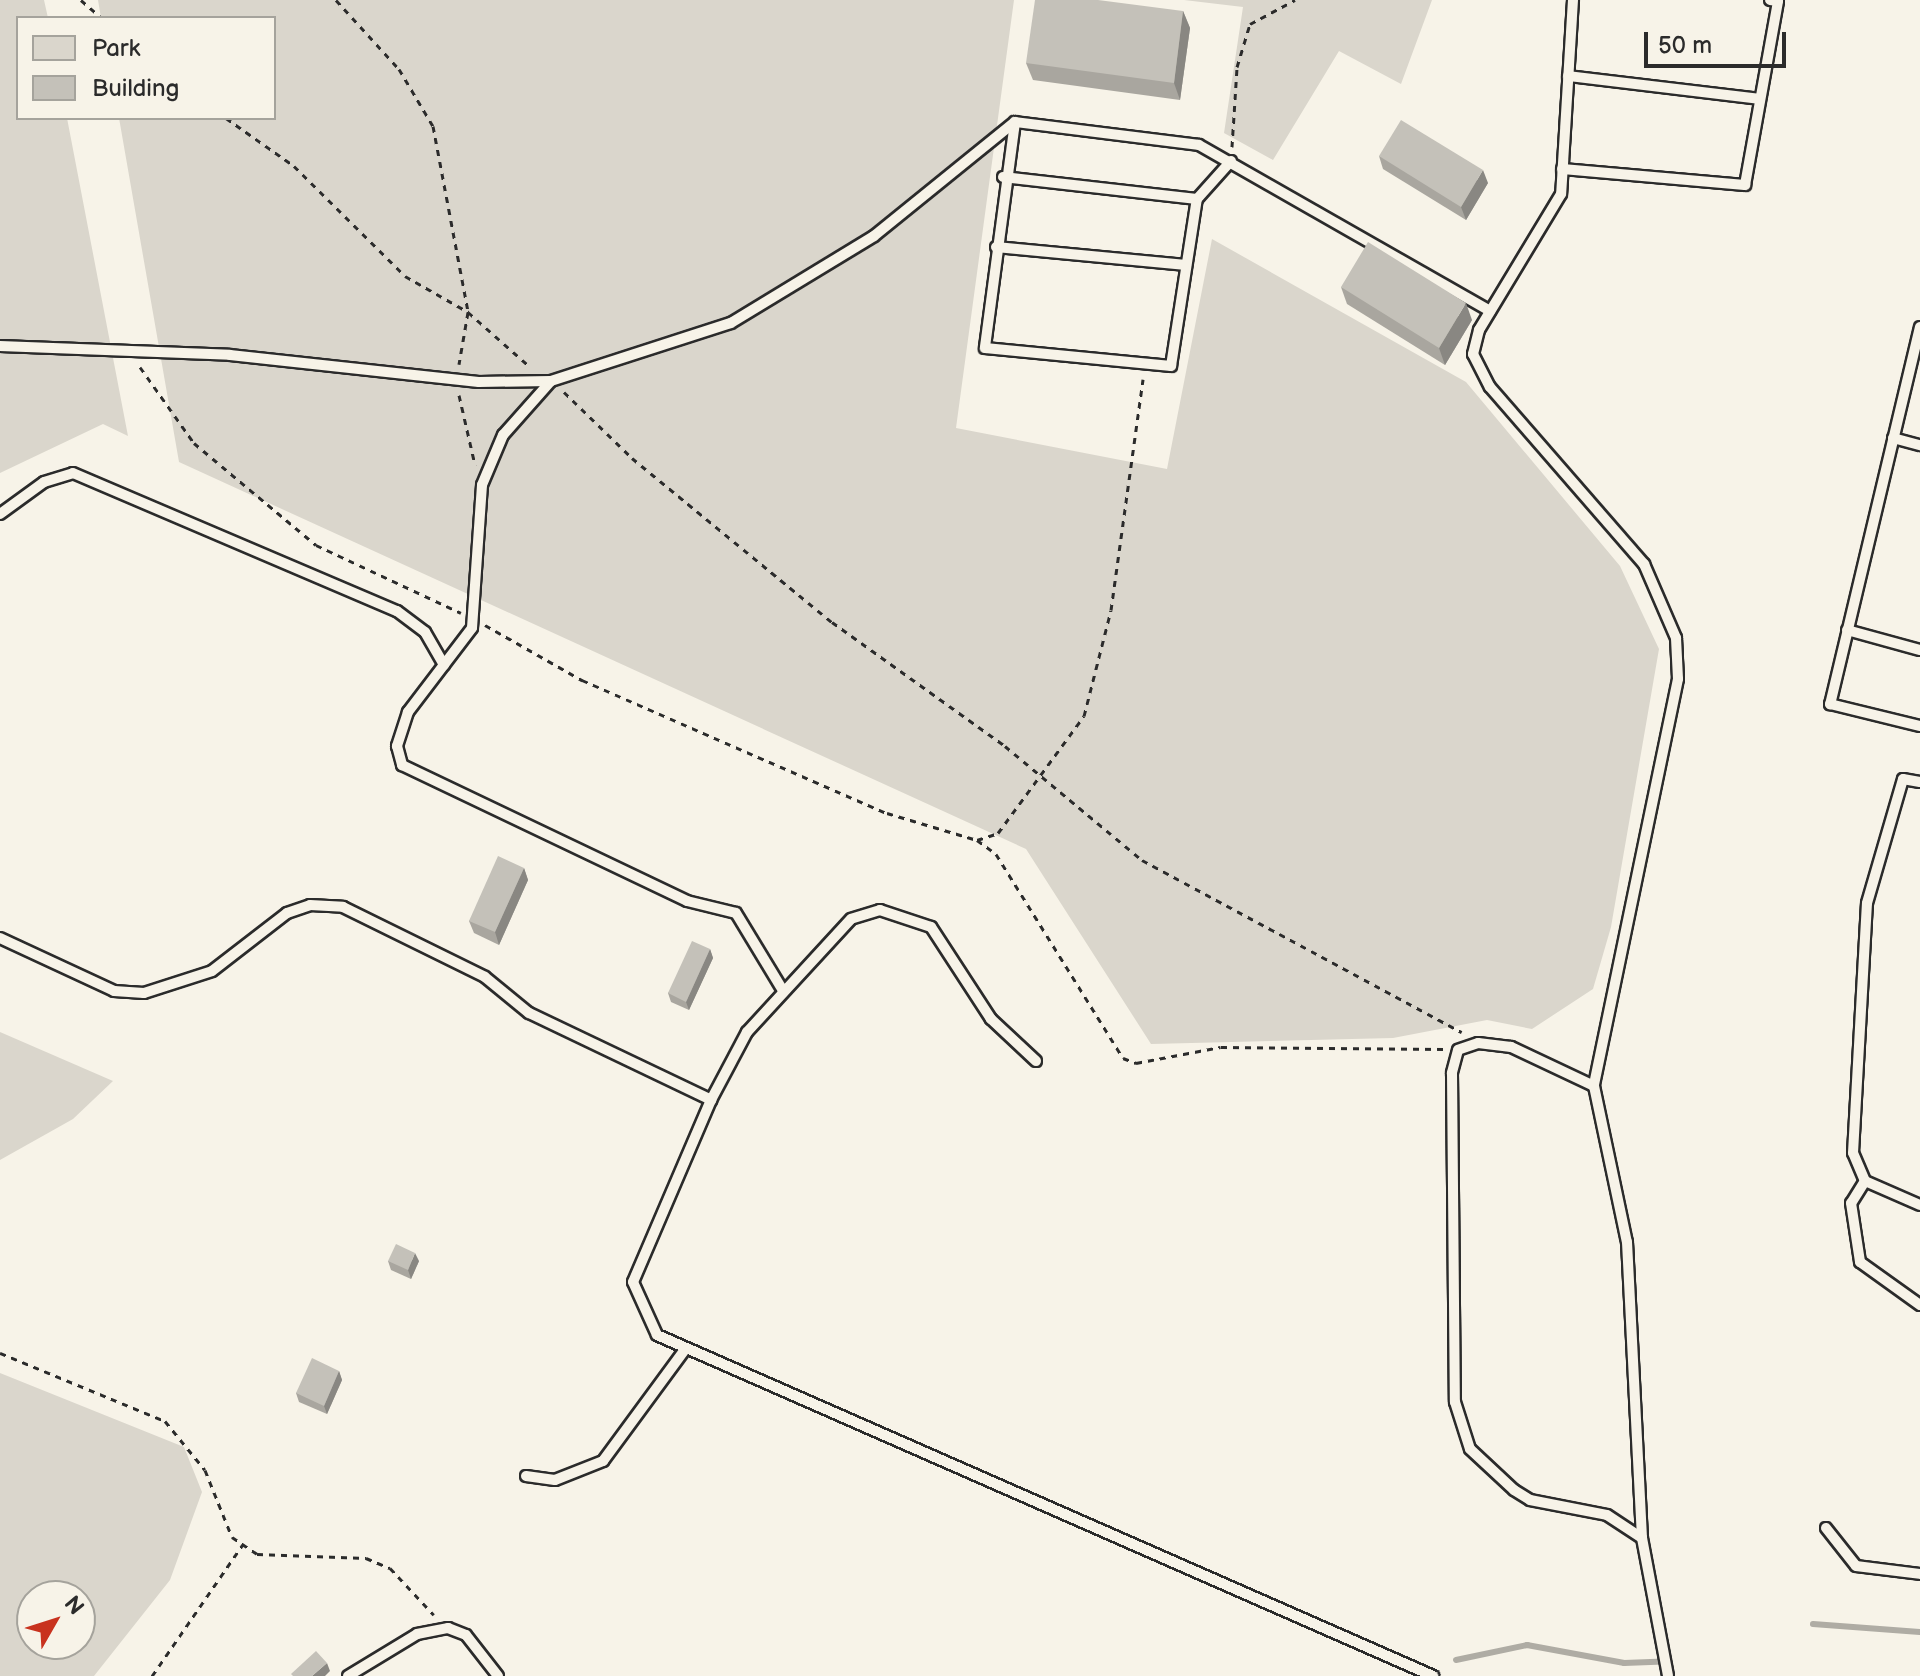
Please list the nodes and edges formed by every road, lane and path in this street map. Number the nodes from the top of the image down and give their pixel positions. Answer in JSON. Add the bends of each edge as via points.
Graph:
{"nodes":[{"id":1,"x":81,"y":0,"type":"edge"},
{"id":2,"x":336,"y":0,"type":"edge"},
{"id":3,"x":1295,"y":0,"type":"edge"},
{"id":4,"x":1573,"y":0,"type":"edge"},
{"id":5,"x":1770,"y":0,"type":"edge"},
{"id":6,"x":100,"y":16,"type":"edge"},
{"id":7,"x":1568,"y":76,"type":"junction"},
{"id":8,"x":1760,"y":99,"type":"junction"},
{"id":9,"x":229,"y":120,"type":"edge"},
{"id":10,"x":1015,"y":122,"type":"junction"},
{"id":11,"x":1231,"y":161,"type":"junction"},
{"id":12,"x":1562,"y":169,"type":"junction"},
{"id":13,"x":1003,"y":177,"type":"junction"},
{"id":14,"x":1197,"y":199,"type":"junction"},
{"id":15,"x":996,"y":247,"type":"junction"},
{"id":16,"x":1186,"y":265,"type":"junction"},
{"id":17,"x":1490,"y":311,"type":"junction"},
{"id":18,"x":468,"y":312,"type":"junction"},
{"id":19,"x":1920,"y":327,"type":"edge"},
{"id":20,"x":0,"y":346,"type":"edge"},
{"id":21,"x":127,"y":352,"type":"junction"},
{"id":22,"x":1145,"y":364,"type":"junction"},
{"id":23,"x":1915,"y":373,"type":"edge"},
{"id":24,"x":457,"y":379,"type":"junction"},
{"id":25,"x":551,"y":381,"type":"junction"},
{"id":26,"x":1893,"y":438,"type":"junction"},
{"id":27,"x":1920,"y":445,"type":"edge"},
{"id":28,"x":482,"y":485,"type":"junction"},
{"id":29,"x":0,"y":514,"type":"edge"},
{"id":30,"x":473,"y":617,"type":"junction"},
{"id":31,"x":1847,"y":630,"type":"junction"},
{"id":32,"x":1920,"y":650,"type":"edge"},
{"id":33,"x":444,"y":665,"type":"junction"},
{"id":34,"x":1920,"y":726,"type":"edge"},
{"id":35,"x":1039,"y":780,"type":"junction"},
{"id":36,"x":1920,"y":782,"type":"edge"},
{"id":37,"x":977,"y":840,"type":"junction"},
{"id":38,"x":0,"y":938,"type":"edge"},
{"id":39,"x":782,"y":989,"type":"junction"},
{"id":40,"x":1478,"y":1043,"type":"junction"},
{"id":41,"x":1458,"y":1050,"type":"junction"},
{"id":42,"x":1036,"y":1061,"type":"dead end"},
{"id":43,"x":1594,"y":1086,"type":"junction"},
{"id":44,"x":711,"y":1100,"type":"junction"},
{"id":45,"x":1865,"y":1181,"type":"junction"},
{"id":46,"x":1920,"y":1205,"type":"edge"},
{"id":47,"x":1920,"y":1305,"type":"edge"},
{"id":48,"x":686,"y":1348,"type":"junction"},
{"id":49,"x":0,"y":1353,"type":"edge"},
{"id":50,"x":526,"y":1476,"type":"dead end"},
{"id":51,"x":1826,"y":1528,"type":"dead end"},
{"id":52,"x":1642,"y":1538,"type":"junction"},
{"id":53,"x":243,"y":1544,"type":"junction"},
{"id":54,"x":1920,"y":1574,"type":"edge"},
{"id":55,"x":448,"y":1628,"type":"junction"},
{"id":56,"x":152,"y":1676,"type":"edge"},
{"id":57,"x":348,"y":1676,"type":"edge"},
{"id":58,"x":498,"y":1676,"type":"edge"},
{"id":59,"x":1433,"y":1676,"type":"edge"},
{"id":60,"x":1668,"y":1676,"type":"edge"}],
"edges":[{"from":1,"to":6,"type":"path"},
{"from":2,"to":18,"type":"path","via":[[399,69],[433,126]]},
{"from":3,"to":11,"type":"path","via":[[1250,24],[1237,67]]},
{"from":4,"to":7,"type":"lane"},
{"from":5,"to":8,"type":"lane","via":[[1778,1]]},
{"from":7,"to":8,"type":"lane"},
{"from":7,"to":12,"type":"lane"},
{"from":8,"to":12,"type":"lane","via":[[1745,185]]},
{"from":9,"to":18,"type":"path","via":[[294,166],[405,276]]},
{"from":10,"to":11,"type":"lane","via":[[1199,145]]},
{"from":10,"to":13,"type":"lane"},
{"from":10,"to":25,"type":"lane","via":[[874,236],[757,309],[599,370]]},
{"from":11,"to":14,"type":"lane"},
{"from":11,"to":17,"type":"lane"},
{"from":12,"to":17,"type":"lane","via":[[1561,194]]},
{"from":13,"to":14,"type":"lane"},
{"from":13,"to":15,"type":"lane"},
{"from":14,"to":16,"type":"lane"},
{"from":15,"to":16,"type":"lane"},
{"from":15,"to":22,"type":"lane","via":[[985,348]]},
{"from":16,"to":22,"type":"lane","via":[[1171,366]]},
{"from":17,"to":43,"type":"lane","via":[[1473,354],[1490,387],[1644,564],[1676,638],[1678,679]]},
{"from":18,"to":24,"type":"path"},
{"from":18,"to":25,"type":"path"},
{"from":19,"to":23,"type":"lane"},
{"from":20,"to":21,"type":"lane"},
{"from":21,"to":24,"type":"lane"},
{"from":21,"to":30,"type":"path","via":[[194,443],[316,545]]},
{"from":22,"to":35,"type":"path","via":[[1111,610],[1084,716]]},
{"from":23,"to":26,"type":"lane"},
{"from":24,"to":25,"type":"lane"},
{"from":24,"to":28,"type":"path"},
{"from":25,"to":28,"type":"lane","via":[[503,435]]},
{"from":25,"to":35,"type":"path","via":[[832,622],[1005,746]]},
{"from":26,"to":27,"type":"lane"},
{"from":26,"to":31,"type":"lane"},
{"from":28,"to":30,"type":"lane"},
{"from":29,"to":33,"type":"lane","via":[[44,482],[73,473],[397,611],[425,632]]},
{"from":30,"to":33,"type":"lane"},
{"from":30,"to":37,"type":"path","via":[[639,706],[887,813]]},
{"from":31,"to":32,"type":"lane"},
{"from":31,"to":34,"type":"lane","via":[[1830,704]]},
{"from":33,"to":39,"type":"lane","via":[[408,712],[397,746],[402,765],[687,901],[736,913]]},
{"from":35,"to":37,"type":"path","via":[[998,833]]},
{"from":35,"to":40,"type":"path","via":[[1142,860],[1411,998]]},
{"from":36,"to":45,"type":"lane","via":[[1903,779],[1867,903],[1853,1153]]},
{"from":37,"to":41,"type":"path","via":[[996,854],[1123,1058],[1136,1063],[1221,1047]]},
{"from":38,"to":44,"type":"lane","via":[[114,991],[144,993],[212,971],[287,913],[310,905],[343,907],[485,977],[529,1013]]},
{"from":39,"to":42,"type":"lane","via":[[851,919],[880,910],[911,917],[947,945],[991,1019]]},
{"from":39,"to":44,"type":"lane","via":[[747,1032]]},
{"from":40,"to":41,"type":"lane"},
{"from":40,"to":43,"type":"lane","via":[[1511,1047]]},
{"from":41,"to":52,"type":"lane","via":[[1452,1073],[1459,1430],[1470,1449],[1530,1500],[1607,1515]]},
{"from":43,"to":52,"type":"lane","via":[[1627,1242]]},
{"from":44,"to":48,"type":"lane","via":[[633,1282],[657,1335]]},
{"from":45,"to":46,"type":"lane"},
{"from":45,"to":47,"type":"lane","via":[[1851,1203],[1860,1262]]},
{"from":48,"to":50,"type":"lane","via":[[603,1461],[555,1480]]},
{"from":48,"to":59,"type":"lane"},
{"from":49,"to":53,"type":"path","via":[[165,1421],[187,1442],[221,1521]]},
{"from":51,"to":54,"type":"lane","via":[[1856,1566]]},
{"from":52,"to":60,"type":"lane"},
{"from":53,"to":55,"type":"path","via":[[257,1554],[366,1558],[390,1568]]},
{"from":53,"to":56,"type":"path"},
{"from":55,"to":57,"type":"lane","via":[[417,1634]]},
{"from":55,"to":58,"type":"lane","via":[[466,1635]]}]}
